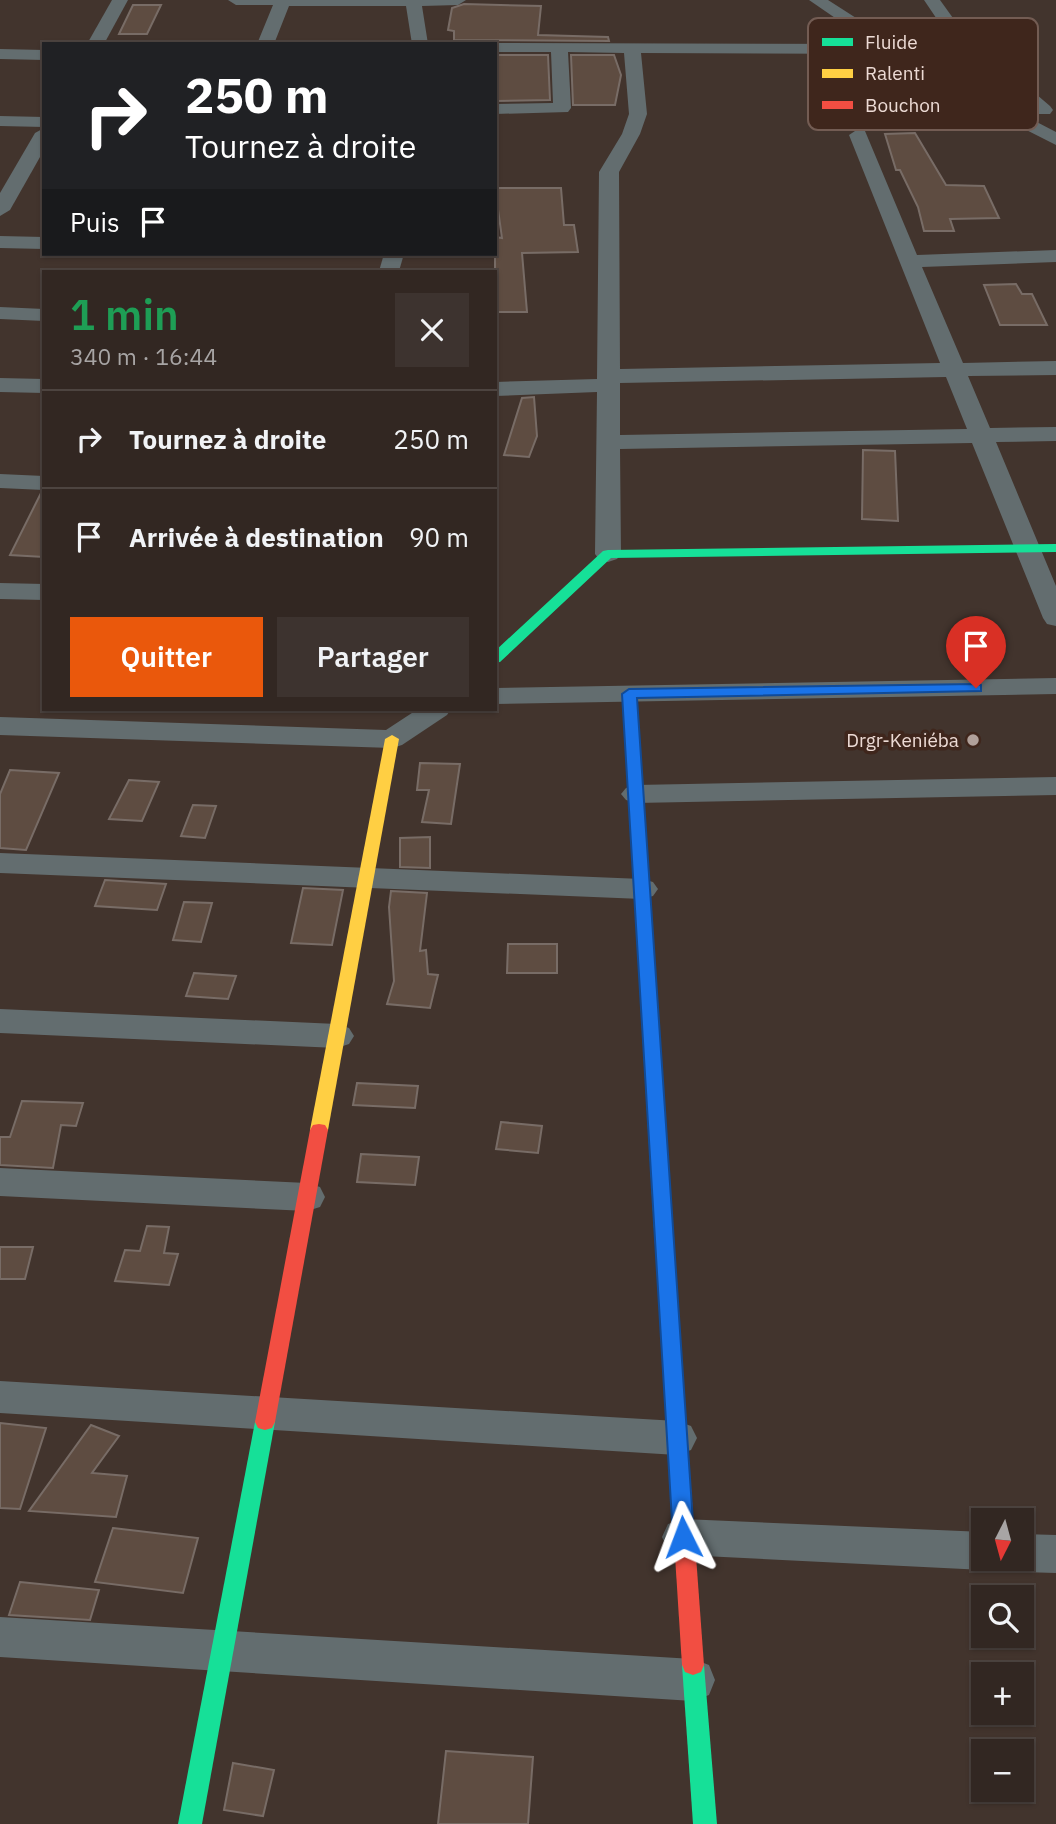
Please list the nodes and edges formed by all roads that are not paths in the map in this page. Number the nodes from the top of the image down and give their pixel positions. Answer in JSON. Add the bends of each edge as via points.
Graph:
{"nodes":[{"id":1,"x":120,"y":0,"type":"edge"},
{"id":2,"x":236,"y":0,"type":"edge"},
{"id":3,"x":283,"y":0,"type":"edge"},
{"id":4,"x":441,"y":0,"type":"edge"},
{"id":5,"x":458,"y":0,"type":"edge"},
{"id":6,"x":817,"y":0,"type":"edge"},
{"id":7,"x":932,"y":0,"type":"edge"},
{"id":8,"x":384,"y":1,"type":"edge"},
{"id":9,"x":413,"y":1,"type":"edge"},
{"id":10,"x":845,"y":18,"type":"edge"},
{"id":11,"x":944,"y":18,"type":"edge"},
{"id":12,"x":96,"y":42,"type":"edge"},
{"id":13,"x":266,"y":42,"type":"edge"},
{"id":14,"x":420,"y":42,"type":"edge"},
{"id":15,"x":497,"y":47,"type":"edge"},
{"id":16,"x":559,"y":47,"type":"junction"},
{"id":17,"x":632,"y":48,"type":"junction"},
{"id":18,"x":808,"y":49,"type":"edge"},
{"id":19,"x":0,"y":54,"type":"edge"},
{"id":20,"x":42,"y":55,"type":"edge"},
{"id":21,"x":497,"y":109,"type":"edge"},
{"id":22,"x":0,"y":121,"type":"edge"},
{"id":23,"x":42,"y":122,"type":"edge"},
{"id":24,"x":1037,"y":130,"type":"edge"},
{"id":25,"x":858,"y":135,"type":"dead end"},
{"id":26,"x":42,"y":136,"type":"edge"},
{"id":27,"x":1056,"y":139,"type":"edge"},
{"id":28,"x":0,"y":209,"type":"edge"},
{"id":29,"x":0,"y":242,"type":"edge"},
{"id":30,"x":42,"y":243,"type":"edge"},
{"id":31,"x":1056,"y":256,"type":"edge"},
{"id":32,"x":910,"y":261,"type":"junction"},
{"id":33,"x":0,"y":313,"type":"edge"},
{"id":34,"x":42,"y":315,"type":"edge"},
{"id":35,"x":1056,"y":368,"type":"edge"},
{"id":36,"x":954,"y":370,"type":"junction"},
{"id":37,"x":608,"y":381,"type":"junction"},
{"id":38,"x":0,"y":385,"type":"edge"},
{"id":39,"x":42,"y":386,"type":"edge"},
{"id":40,"x":497,"y":390,"type":"edge"},
{"id":41,"x":1056,"y":434,"type":"edge"},
{"id":42,"x":981,"y":435,"type":"junction"},
{"id":43,"x":608,"y":442,"type":"junction"},
{"id":44,"x":0,"y":481,"type":"edge"},
{"id":45,"x":42,"y":482,"type":"edge"},
{"id":46,"x":1027,"y":548,"type":"junction"},
{"id":47,"x":1056,"y":548,"type":"edge"},
{"id":48,"x":608,"y":554,"type":"junction"},
{"id":49,"x":0,"y":591,"type":"edge"},
{"id":50,"x":42,"y":592,"type":"edge"},
{"id":51,"x":1056,"y":618,"type":"edge"},
{"id":52,"x":497,"y":657,"type":"edge"},
{"id":53,"x":1056,"y":686,"type":"edge"},
{"id":54,"x":629,"y":694,"type":"junction"},
{"id":55,"x":497,"y":696,"type":"edge"},
{"id":56,"x":434,"y":711,"type":"edge"},
{"id":57,"x":258,"y":722,"type":"edge"},
{"id":58,"x":0,"y":726,"type":"edge"},
{"id":59,"x":392,"y":739,"type":"junction"},
{"id":60,"x":1056,"y":786,"type":"edge"},
{"id":61,"x":636,"y":794,"type":"junction"},
{"id":62,"x":0,"y":863,"type":"edge"},
{"id":63,"x":366,"y":878,"type":"junction"},
{"id":64,"x":642,"y":889,"type":"junction"},
{"id":65,"x":0,"y":1021,"type":"edge"},
{"id":66,"x":337,"y":1036,"type":"junction"},
{"id":67,"x":0,"y":1182,"type":"edge"},
{"id":68,"x":307,"y":1197,"type":"junction"},
{"id":69,"x":0,"y":1397,"type":"edge"},
{"id":70,"x":267,"y":1413,"type":"junction"},
{"id":71,"x":677,"y":1438,"type":"junction"},
{"id":72,"x":683,"y":1537,"type":"junction"},
{"id":73,"x":971,"y":1550,"type":"edge"},
{"id":74,"x":1034,"y":1553,"type":"edge"},
{"id":75,"x":1056,"y":1554,"type":"edge"},
{"id":76,"x":0,"y":1637,"type":"edge"},
{"id":77,"x":220,"y":1651,"type":"junction"},
{"id":78,"x":693,"y":1680,"type":"junction"},
{"id":79,"x":190,"y":1824,"type":"edge"},
{"id":80,"x":705,"y":1824,"type":"edge"}],
"edges":[{"from":1,"to":12,"type":"street"},
{"from":2,"to":3,"type":"street"},
{"from":3,"to":8,"type":"street"},
{"from":3,"to":13,"type":"street"},
{"from":4,"to":5,"type":"street"},
{"from":4,"to":9,"type":"street"},
{"from":6,"to":10,"type":"street"},
{"from":7,"to":11,"type":"street"},
{"from":8,"to":9,"type":"street"},
{"from":9,"to":14,"type":"street"},
{"from":15,"to":16,"type":"street"},
{"from":16,"to":17,"type":"street"},
{"from":16,"to":21,"type":"street","via":[[562,108]]},
{"from":17,"to":18,"type":"street"},
{"from":17,"to":37,"type":"street","via":[[638,114],[609,172]]},
{"from":19,"to":20,"type":"street"},
{"from":22,"to":23,"type":"street"},
{"from":24,"to":27,"type":"street"},
{"from":25,"to":32,"type":"street"},
{"from":26,"to":28,"type":"street"},
{"from":29,"to":30,"type":"street"},
{"from":31,"to":32,"type":"street"},
{"from":32,"to":36,"type":"street"},
{"from":33,"to":34,"type":"street"},
{"from":35,"to":36,"type":"street"},
{"from":36,"to":37,"type":"street"},
{"from":36,"to":42,"type":"street"},
{"from":37,"to":40,"type":"street"},
{"from":37,"to":43,"type":"street"},
{"from":38,"to":39,"type":"street"},
{"from":41,"to":42,"type":"street"},
{"from":42,"to":43,"type":"street"},
{"from":42,"to":46,"type":"street"},
{"from":43,"to":48,"type":"street"},
{"from":44,"to":45,"type":"street"},
{"from":46,"to":47,"type":"street"},
{"from":46,"to":48,"type":"street"},
{"from":46,"to":51,"type":"street"},
{"from":48,"to":52,"type":"street"},
{"from":49,"to":50,"type":"street"},
{"from":53,"to":54,"type":"street"},
{"from":54,"to":55,"type":"street"},
{"from":54,"to":61,"type":"street"},
{"from":56,"to":59,"type":"street"},
{"from":57,"to":58,"type":"street"},
{"from":57,"to":59,"type":"street"},
{"from":59,"to":63,"type":"street"},
{"from":60,"to":61,"type":"street"},
{"from":61,"to":64,"type":"street"},
{"from":62,"to":63,"type":"street"},
{"from":63,"to":64,"type":"street"},
{"from":63,"to":66,"type":"street"},
{"from":64,"to":71,"type":"street"},
{"from":65,"to":66,"type":"street"},
{"from":66,"to":68,"type":"street"},
{"from":67,"to":68,"type":"street"},
{"from":68,"to":70,"type":"street"},
{"from":69,"to":70,"type":"street"},
{"from":70,"to":71,"type":"street"},
{"from":70,"to":77,"type":"street"},
{"from":71,"to":72,"type":"street"},
{"from":72,"to":73,"type":"street"},
{"from":72,"to":78,"type":"street"},
{"from":74,"to":75,"type":"street"},
{"from":76,"to":77,"type":"street"},
{"from":77,"to":78,"type":"street"},
{"from":77,"to":79,"type":"street"},
{"from":78,"to":80,"type":"street"}]}
